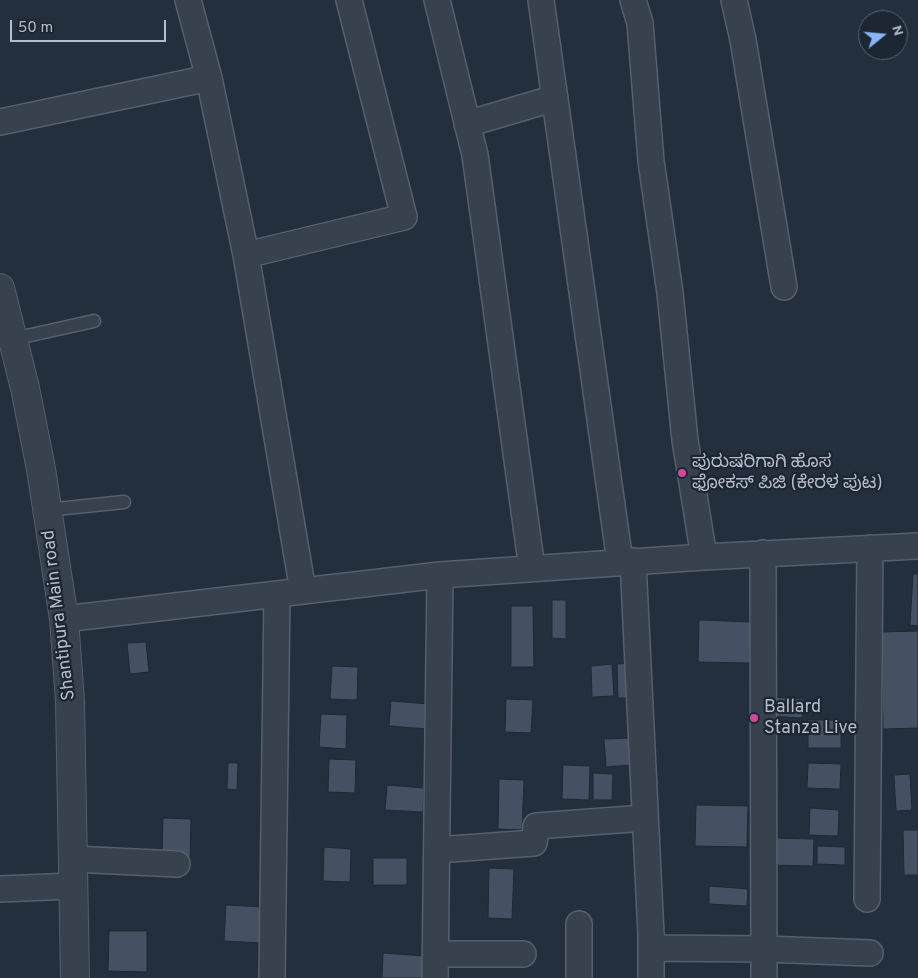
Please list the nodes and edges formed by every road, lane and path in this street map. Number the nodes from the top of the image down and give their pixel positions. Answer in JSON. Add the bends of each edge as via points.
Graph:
{"nodes":[{"id":1,"x":188,"y":0,"type":"edge"},
{"id":2,"x":349,"y":0,"type":"edge"},
{"id":3,"x":437,"y":0,"type":"edge"},
{"id":4,"x":541,"y":0,"type":"edge"},
{"id":5,"x":633,"y":0,"type":"edge"},
{"id":6,"x":734,"y":0,"type":"edge"},
{"id":7,"x":209,"y":78,"type":"junction"},
{"id":8,"x":555,"y":98,"type":"junction"},
{"id":9,"x":0,"y":122,"type":"edge"},
{"id":10,"x":467,"y":124,"type":"junction"},
{"id":11,"x":246,"y":255,"type":"junction"},
{"id":12,"x":784,"y":287,"type":"dead end"},
{"id":13,"x":0,"y":288,"type":"edge"},
{"id":14,"x":94,"y":321,"type":"dead end"},
{"id":15,"x":12,"y":339,"type":"junction"},
{"id":16,"x":124,"y":502,"type":"dead end"},
{"id":17,"x":47,"y":510,"type":"junction"},
{"id":18,"x":918,"y":546,"type":"edge"},
{"id":19,"x":870,"y":548,"type":"junction"},
{"id":20,"x":763,"y":554,"type":"junction"},
{"id":21,"x":704,"y":557,"type":"junction"},
{"id":22,"x":626,"y":562,"type":"junction"},
{"id":23,"x":532,"y":569,"type":"junction"},
{"id":24,"x":440,"y":575,"type":"junction"},
{"id":25,"x":303,"y":591,"type":"junction"},
{"id":26,"x":277,"y":594,"type":"junction"},
{"id":27,"x":64,"y":619,"type":"junction"},
{"id":28,"x":645,"y":818,"type":"junction"},
{"id":29,"x":437,"y":850,"type":"junction"},
{"id":30,"x":72,"y":859,"type":"junction"},
{"id":31,"x":177,"y":864,"type":"dead end"},
{"id":32,"x":73,"y":886,"type":"junction"},
{"id":33,"x":0,"y":889,"type":"edge"},
{"id":34,"x":867,"y":900,"type":"dead end"},
{"id":35,"x":579,"y":924,"type":"dead end"},
{"id":36,"x":651,"y":948,"type":"junction"},
{"id":37,"x":765,"y":950,"type":"junction"},
{"id":38,"x":523,"y":954,"type":"dead end"},
{"id":39,"x":870,"y":954,"type":"dead end"},
{"id":40,"x":436,"y":966,"type":"edge"},
{"id":41,"x":75,"y":978,"type":"edge"},
{"id":42,"x":272,"y":978,"type":"edge"},
{"id":43,"x":578,"y":978,"type":"edge"},
{"id":44,"x":651,"y":978,"type":"edge"},
{"id":45,"x":764,"y":978,"type":"edge"}],
"edges":[{"from":1,"to":7,"type":"street"},
{"from":2,"to":11,"type":"street","via":[[404,217]]},
{"from":3,"to":10,"type":"street"},
{"from":4,"to":8,"type":"street"},
{"from":5,"to":21,"type":"street","via":[[640,23],[651,161],[670,293],[685,440]]},
{"from":6,"to":12,"type":"street"},
{"from":7,"to":9,"type":"street"},
{"from":7,"to":11,"type":"street"},
{"from":8,"to":10,"type":"street"},
{"from":8,"to":22,"type":"street"},
{"from":10,"to":23,"type":"street","via":[[475,155]]},
{"from":11,"to":25,"type":"street"},
{"from":13,"to":15,"type":"street","name":"Shantipura Main road"},
{"from":14,"to":15,"type":"lane"},
{"from":15,"to":17,"type":"street","name":"Shantipura Main road"},
{"from":16,"to":17,"type":"lane"},
{"from":17,"to":27,"type":"street","name":"Shantipura Main road"},
{"from":18,"to":19,"type":"street"},
{"from":19,"to":20,"type":"street"},
{"from":19,"to":34,"type":"street"},
{"from":20,"to":21,"type":"street"},
{"from":20,"to":37,"type":"street"},
{"from":21,"to":22,"type":"street"},
{"from":22,"to":23,"type":"street"},
{"from":22,"to":28,"type":"street"},
{"from":23,"to":24,"type":"street"},
{"from":24,"to":25,"type":"street"},
{"from":24,"to":29,"type":"street"},
{"from":25,"to":26,"type":"street"},
{"from":26,"to":27,"type":"street"},
{"from":26,"to":42,"type":"street"},
{"from":27,"to":30,"type":"street","name":"Shantipura Main road","via":[[70,700]]},
{"from":28,"to":29,"type":"street","via":[[536,826],[534,843]]},
{"from":28,"to":36,"type":"street"},
{"from":29,"to":40,"type":"street"},
{"from":30,"to":31,"type":"street"},
{"from":30,"to":32,"type":"street","name":"Shantipura Main road"},
{"from":32,"to":33,"type":"street"},
{"from":32,"to":41,"type":"street","name":"Shantipura Main road"},
{"from":35,"to":43,"type":"street"},
{"from":36,"to":37,"type":"street"},
{"from":36,"to":44,"type":"street"},
{"from":37,"to":39,"type":"street"},
{"from":37,"to":45,"type":"street"},
{"from":38,"to":40,"type":"street"}]}
